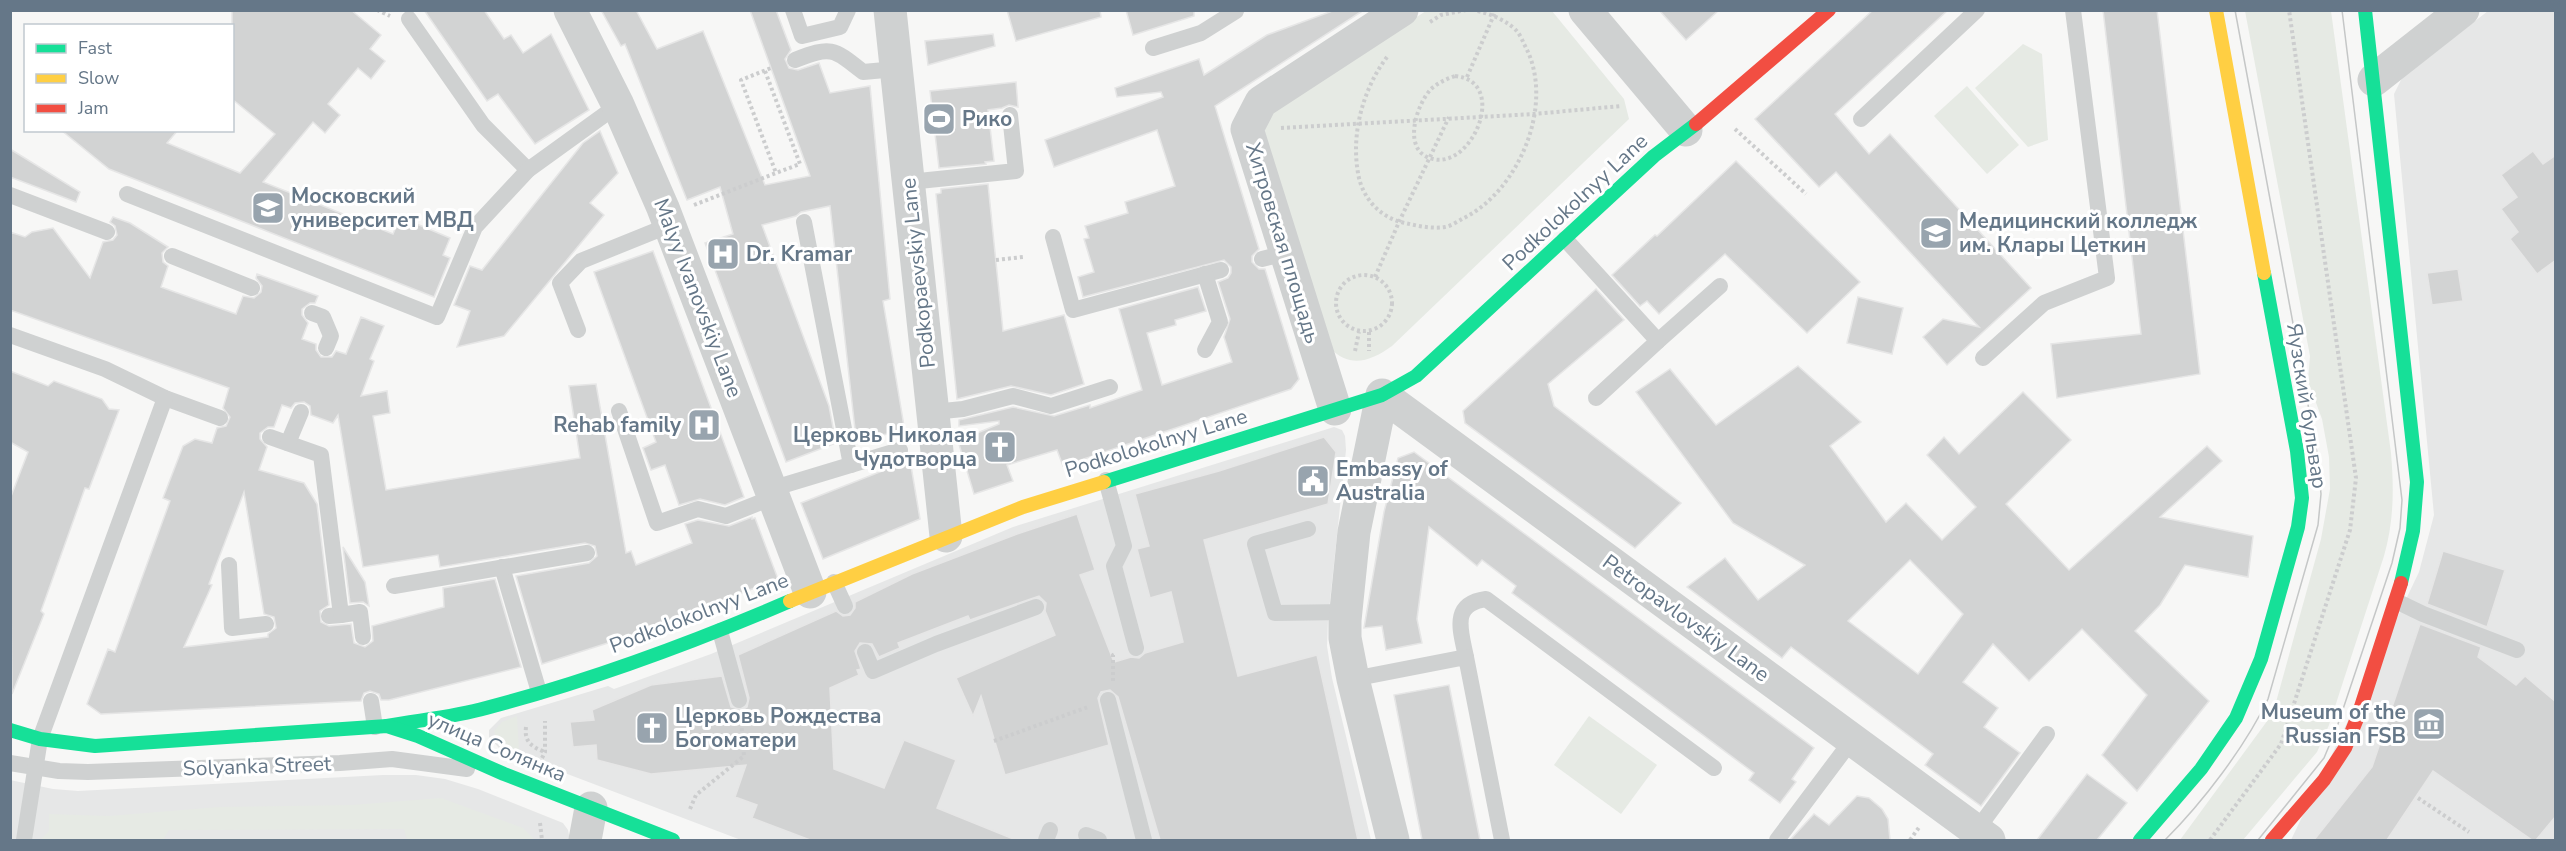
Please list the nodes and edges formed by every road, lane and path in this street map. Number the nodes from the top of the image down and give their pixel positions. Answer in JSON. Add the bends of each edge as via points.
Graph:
{"nodes":[{"id":1,"x":570,"y":10,"type":"edge"},
{"id":2,"x":793,"y":10,"type":"edge"},
{"id":3,"x":848,"y":10,"type":"edge"},
{"id":4,"x":890,"y":10,"type":"edge"},
{"id":5,"x":1466,"y":10,"type":"edge"},
{"id":6,"x":1474,"y":10,"type":"edge"},
{"id":7,"x":1585,"y":10,"type":"edge"},
{"id":8,"x":1829,"y":10,"type":"edge"},
{"id":9,"x":1977,"y":10,"type":"edge"},
{"id":10,"x":2073,"y":10,"type":"edge"},
{"id":11,"x":2216,"y":10,"type":"edge"},
{"id":12,"x":2365,"y":10,"type":"edge"},
{"id":13,"x":2463,"y":10,"type":"edge"},
{"id":14,"x":1236,"y":11,"type":"edge"},
{"id":15,"x":1495,"y":13,"type":"edge"},
{"id":16,"x":409,"y":19,"type":"dead end"},
{"id":17,"x":1413,"y":19,"type":"edge"},
{"id":18,"x":1153,"y":48,"type":"dead end"},
{"id":19,"x":1389,"y":55,"type":"dead end"},
{"id":20,"x":795,"y":60,"type":"dead end"},
{"id":21,"x":771,"y":68,"type":"dead end"},
{"id":22,"x":897,"y":69,"type":"junction"},
{"id":23,"x":765,"y":71,"type":"junction"},
{"id":24,"x":1467,"y":77,"type":"junction"},
{"id":25,"x":2374,"y":80,"type":"junction"},
{"id":26,"x":618,"y":105,"type":"junction"},
{"id":27,"x":1621,"y":106,"type":"dead end"},
{"id":28,"x":1718,"y":108,"type":"junction"},
{"id":29,"x":1534,"y":114,"type":"junction"},
{"id":30,"x":1010,"y":115,"type":"dead end"},
{"id":31,"x":1482,"y":116,"type":"junction"},
{"id":32,"x":1449,"y":117,"type":"junction"},
{"id":33,"x":1415,"y":119,"type":"junction"},
{"id":34,"x":1861,"y":119,"type":"dead end"},
{"id":35,"x":1357,"y":124,"type":"junction"},
{"id":36,"x":1247,"y":129,"type":"junction"},
{"id":37,"x":1686,"y":130,"type":"junction"},
{"id":38,"x":1429,"y":159,"type":"junction"},
{"id":39,"x":528,"y":170,"type":"junction"},
{"id":40,"x":776,"y":173,"type":"junction"},
{"id":41,"x":909,"y":182,"type":"junction"},
{"id":42,"x":127,"y":194,"type":"dead end"},
{"id":43,"x":1806,"y":194,"type":"dead end"},
{"id":44,"x":10,"y":195,"type":"edge"},
{"id":45,"x":681,"y":216,"type":"junction"},
{"id":46,"x":804,"y":222,"type":"dead end"},
{"id":47,"x":1399,"y":222,"type":"junction"},
{"id":48,"x":107,"y":232,"type":"dead end"},
{"id":49,"x":1053,"y":237,"type":"dead end"},
{"id":50,"x":1565,"y":239,"type":"junction"},
{"id":51,"x":172,"y":256,"type":"dead end"},
{"id":52,"x":1023,"y":257,"type":"dead end"},
{"id":53,"x":996,"y":260,"type":"dead end"},
{"id":54,"x":1376,"y":277,"type":"junction"},
{"id":55,"x":1719,"y":286,"type":"dead end"},
{"id":56,"x":252,"y":288,"type":"dead end"},
{"id":57,"x":312,"y":313,"type":"dead end"},
{"id":58,"x":1349,"y":328,"type":"junction"},
{"id":59,"x":578,"y":330,"type":"dead end"},
{"id":60,"x":1359,"y":332,"type":"junction"},
{"id":61,"x":1369,"y":332,"type":"junction"},
{"id":62,"x":10,"y":335,"type":"edge"},
{"id":63,"x":1346,"y":336,"type":"dead end"},
{"id":64,"x":1658,"y":341,"type":"junction"},
{"id":65,"x":327,"y":348,"type":"dead end"},
{"id":66,"x":1205,"y":350,"type":"dead end"},
{"id":67,"x":1354,"y":351,"type":"dead end"},
{"id":68,"x":1370,"y":351,"type":"dead end"},
{"id":69,"x":1983,"y":358,"type":"dead end"},
{"id":70,"x":1110,"y":387,"type":"dead end"},
{"id":71,"x":1382,"y":396,"type":"junction"},
{"id":72,"x":165,"y":398,"type":"junction"},
{"id":73,"x":1596,"y":398,"type":"dead end"},
{"id":74,"x":1335,"y":409,"type":"junction"},
{"id":75,"x":619,"y":411,"type":"dead end"},
{"id":76,"x":301,"y":412,"type":"dead end"},
{"id":77,"x":933,"y":412,"type":"junction"},
{"id":78,"x":220,"y":418,"type":"dead end"},
{"id":79,"x":270,"y":437,"type":"dead end"},
{"id":80,"x":288,"y":443,"type":"junction"},
{"id":81,"x":900,"y":450,"type":"dead end"},
{"id":82,"x":851,"y":465,"type":"junction"},
{"id":83,"x":1106,"y":480,"type":"junction"},
{"id":84,"x":773,"y":493,"type":"junction"},
{"id":85,"x":1308,"y":529,"type":"dead end"},
{"id":86,"x":946,"y":536,"type":"junction"},
{"id":87,"x":587,"y":553,"type":"dead end"},
{"id":88,"x":229,"y":565,"type":"dead end"},
{"id":89,"x":502,"y":567,"type":"junction"},
{"id":90,"x":394,"y":586,"type":"dead end"},
{"id":91,"x":822,"y":587,"type":"junction"},
{"id":92,"x":2396,"y":601,"type":"junction"},
{"id":93,"x":845,"y":606,"type":"dead end"},
{"id":94,"x":1036,"y":607,"type":"dead end"},
{"id":95,"x":1346,"y":612,"type":"junction"},
{"id":96,"x":266,"y":624,"type":"dead end"},
{"id":97,"x":720,"y":631,"type":"junction"},
{"id":98,"x":363,"y":637,"type":"dead end"},
{"id":99,"x":1136,"y":648,"type":"joint"},
{"id":100,"x":2517,"y":650,"type":"dead end"},
{"id":101,"x":865,"y":652,"type":"dead end"},
{"id":102,"x":1466,"y":657,"type":"junction"},
{"id":103,"x":1353,"y":679,"type":"junction"},
{"id":104,"x":540,"y":692,"type":"junction"},
{"id":105,"x":739,"y":700,"type":"joint"},
{"id":106,"x":1107,"y":700,"type":"junction"},
{"id":107,"x":371,"y":701,"type":"dead end"},
{"id":108,"x":544,"y":711,"type":"dead end"},
{"id":109,"x":527,"y":722,"type":"dead end"},
{"id":110,"x":381,"y":727,"type":"junction"},
{"id":111,"x":10,"y":730,"type":"edge"},
{"id":112,"x":2047,"y":734,"type":"dead end"},
{"id":113,"x":40,"y":739,"type":"junction"},
{"id":114,"x":1852,"y":740,"type":"junction"},
{"id":115,"x":994,"y":741,"type":"dead end"},
{"id":116,"x":10,"y":763,"type":"edge"},
{"id":117,"x":34,"y":768,"type":"junction"},
{"id":118,"x":1714,"y":768,"type":"dead end"},
{"id":119,"x":504,"y":774,"type":"junction"},
{"id":120,"x":2418,"y":798,"type":"dead end"},
{"id":121,"x":591,"y":808,"type":"junction"},
{"id":122,"x":690,"y":809,"type":"dead end"},
{"id":123,"x":540,"y":824,"type":"dead end"},
{"id":124,"x":1919,"y":828,"type":"dead end"},
{"id":125,"x":2469,"y":832,"type":"dead end"},
{"id":126,"x":1983,"y":836,"type":"edge"},
{"id":127,"x":24,"y":840,"type":"edge"},
{"id":128,"x":542,"y":840,"type":"edge"},
{"id":129,"x":585,"y":840,"type":"edge"},
{"id":130,"x":673,"y":840,"type":"edge"},
{"id":131,"x":1144,"y":840,"type":"edge"},
{"id":132,"x":1393,"y":840,"type":"edge"},
{"id":133,"x":1502,"y":840,"type":"edge"},
{"id":134,"x":1777,"y":840,"type":"edge"},
{"id":135,"x":1910,"y":840,"type":"edge"},
{"id":136,"x":2140,"y":840,"type":"edge"},
{"id":137,"x":2272,"y":840,"type":"edge"}],
"edges":[{"from":1,"to":26,"type":"street","name":"Malyy Ivanovskiy Lane"},
{"from":2,"to":3,"type":"lane","via":[[802,36],[840,27]]},
{"from":4,"to":22,"type":"street","name":"Podkopaevskiy Lane"},
{"from":5,"to":17,"type":"path"},
{"from":6,"to":15,"type":"path"},
{"from":7,"to":37,"type":"street"},
{"from":8,"to":28,"type":"main road","name":"Podkolokolnyy Lane"},
{"from":9,"to":34,"type":"lane"},
{"from":10,"to":69,"type":"lane","via":[[2107,278],[2043,303]]},
{"from":11,"to":136,"type":"main road","name":"Яузский бульвар","via":[[2297,451],[2302,498],[2298,527],[2261,659],[2246,698],[2200,769]]},
{"from":12,"to":25,"type":"main road"},
{"from":13,"to":25,"type":"street"},
{"from":14,"to":18,"type":"lane","via":[[1201,33]]},
{"from":15,"to":24,"type":"path"},
{"from":15,"to":29,"type":"path","via":[[1517,30],[1531,56],[1536,81]]},
{"from":16,"to":39,"type":"lane","via":[[483,126]]},
{"from":17,"to":36,"type":"street","name":"Хитровская площадь","via":[[1261,102]]},
{"from":19,"to":35,"type":"path","via":[[1376,72]]},
{"from":20,"to":22,"type":"lane","via":[[820,50],[839,52],[863,72]]},
{"from":21,"to":23,"type":"path"},
{"from":22,"to":41,"type":"street","name":"Podkopaevskiy Lane"},
{"from":23,"to":40,"type":"path","via":[[800,164]]},
{"from":23,"to":40,"type":"path","via":[[741,80]]},
{"from":24,"to":31,"type":"path","via":[[1478,88]]},
{"from":24,"to":33,"type":"path","via":[[1455,76],[1432,88]]},
{"from":25,"to":92,"type":"main road","via":[[2417,482],[2413,542]]},
{"from":26,"to":39,"type":"lane"},
{"from":26,"to":45,"type":"street","name":"Malyy Ivanovskiy Lane"},
{"from":27,"to":29,"type":"path"},
{"from":28,"to":37,"type":"main road","name":"Podkolokolnyy Lane"},
{"from":28,"to":43,"type":"path","via":[[1735,129]]},
{"from":29,"to":31,"type":"path"},
{"from":29,"to":47,"type":"path","via":[[1518,165],[1500,191],[1476,213],[1447,226],[1427,228]]},
{"from":30,"to":41,"type":"lane","via":[[1016,171]]},
{"from":31,"to":32,"type":"path"},
{"from":31,"to":38,"type":"path","via":[[1471,141],[1461,151],[1438,161]]},
{"from":32,"to":33,"type":"path"},
{"from":32,"to":38,"type":"path"},
{"from":33,"to":35,"type":"path"},
{"from":33,"to":38,"type":"path","via":[[1416,141]]},
{"from":35,"to":36,"type":"path"},
{"from":35,"to":47,"type":"path","via":[[1358,174],[1365,194],[1379,212]]},
{"from":36,"to":74,"type":"street","name":"Хитровская площадь","via":[[1274,256]]},
{"from":37,"to":50,"type":"main road","name":"Podkolokolnyy Lane"},
{"from":38,"to":47,"type":"path"},
{"from":39,"to":42,"type":"lane","via":[[475,226],[437,317]]},
{"from":40,"to":45,"type":"path"},
{"from":41,"to":77,"type":"street","name":"Podkopaevskiy Lane"},
{"from":44,"to":48,"type":"lane"},
{"from":45,"to":59,"type":"lane","via":[[581,261],[560,284]]},
{"from":45,"to":84,"type":"street","name":"Malyy Ivanovskiy Lane"},
{"from":46,"to":82,"type":"lane","via":[[837,429]]},
{"from":47,"to":54,"type":"path"},
{"from":49,"to":66,"type":"lane","via":[[1073,310],[1213,272],[1220,322]]},
{"from":50,"to":64,"type":"lane"},
{"from":50,"to":71,"type":"main road","name":"Podkolokolnyy Lane","via":[[1416,376]]},
{"from":51,"to":56,"type":"lane"},
{"from":52,"to":53,"type":"path"},
{"from":54,"to":58,"type":"path","via":[[1354,276],[1338,290],[1336,311]]},
{"from":54,"to":61,"type":"path","via":[[1386,284],[1392,308],[1388,320]]},
{"from":55,"to":64,"type":"lane"},
{"from":57,"to":65,"type":"lane","via":[[323,317],[331,336]]},
{"from":58,"to":60,"type":"path"},
{"from":58,"to":63,"type":"path"},
{"from":60,"to":61,"type":"path"},
{"from":60,"to":67,"type":"path"},
{"from":61,"to":68,"type":"path"},
{"from":62,"to":72,"type":"lane","via":[[105,369]]},
{"from":64,"to":73,"type":"lane"},
{"from":70,"to":77,"type":"lane","via":[[1051,406],[1013,396]]},
{"from":71,"to":74,"type":"main road","name":"Podkolokolnyy Lane"},
{"from":71,"to":95,"type":"street","via":[[1354,532]]},
{"from":71,"to":114,"type":"street","name":"Petropavlovskiy Lane"},
{"from":72,"to":78,"type":"lane"},
{"from":72,"to":113,"type":"lane"},
{"from":74,"to":83,"type":"main road","name":"Podkolokolnyy Lane"},
{"from":75,"to":84,"type":"lane","via":[[657,523],[698,509],[726,516]]},
{"from":76,"to":80,"type":"lane"},
{"from":77,"to":86,"type":"street","name":"Podkopaevskiy Lane"},
{"from":79,"to":80,"type":"lane"},
{"from":80,"to":98,"type":"lane","via":[[321,455],[335,616],[358,606]]},
{"from":81,"to":82,"type":"lane"},
{"from":82,"to":84,"type":"lane"},
{"from":83,"to":86,"type":"main road","name":"Podkolokolnyy Lane"},
{"from":83,"to":99,"type":"lane","via":[[1124,546],[1114,566]]},
{"from":84,"to":91,"type":"street","name":"Malyy Ivanovskiy Lane"},
{"from":85,"to":95,"type":"lane","via":[[1255,544],[1275,613]]},
{"from":86,"to":91,"type":"main road","name":"Podkolokolnyy Lane"},
{"from":87,"to":89,"type":"lane"},
{"from":88,"to":96,"type":"lane","via":[[232,628]]},
{"from":89,"to":90,"type":"lane"},
{"from":89,"to":104,"type":"lane"},
{"from":91,"to":93,"type":"lane"},
{"from":91,"to":97,"type":"main road","name":"Podkolokolnyy Lane"},
{"from":92,"to":100,"type":"lane"},
{"from":92,"to":137,"type":"main road","via":[[2339,759]]},
{"from":94,"to":101,"type":"lane","via":[[873,671]]},
{"from":95,"to":103,"type":"street","via":[[1345,638]]},
{"from":97,"to":104,"type":"main road","name":"Podkolokolnyy Lane"},
{"from":97,"to":105,"type":"lane"},
{"from":99,"to":106,"type":"path","via":[[1113,655],[1113,686]]},
{"from":102,"to":103,"type":"lane"},
{"from":102,"to":118,"type":"lane","via":[[1459,622],[1463,610],[1473,601],[1486,599]]},
{"from":102,"to":133,"type":"lane"},
{"from":103,"to":132,"type":"street"},
{"from":104,"to":110,"type":"main road","name":"Podkolokolnyy Lane","via":[[484,709]]},
{"from":105,"to":122,"type":"path","via":[[744,756],[696,795]]},
{"from":106,"to":115,"type":"path"},
{"from":106,"to":131,"type":"lane"},
{"from":107,"to":110,"type":"lane"},
{"from":108,"to":109,"type":"path","via":[[545,752],[528,742]]},
{"from":110,"to":113,"type":"main road","name":"Solyanka Street","via":[[95,746]]},
{"from":110,"to":119,"type":"main road","name":"улица Солянка","via":[[418,736]]},
{"from":111,"to":113,"type":"main road","name":"Solyanka Street"},
{"from":112,"to":126,"type":"lane"},
{"from":113,"to":117,"type":"lane"},
{"from":114,"to":126,"type":"street","name":"Petropavlovskiy Lane"},
{"from":114,"to":134,"type":"lane"},
{"from":116,"to":117,"type":"lane","name":"Solyanka Street"},
{"from":117,"to":119,"type":"lane","name":"Solyanka Street","via":[[88,772],[392,759]]},
{"from":117,"to":127,"type":"lane"},
{"from":119,"to":121,"type":"main road","name":"улица Солянка"},
{"from":120,"to":125,"type":"path"},
{"from":121,"to":129,"type":"street"},
{"from":121,"to":130,"type":"main road"},
{"from":123,"to":128,"type":"path"},
{"from":124,"to":135,"type":"path"}]}
